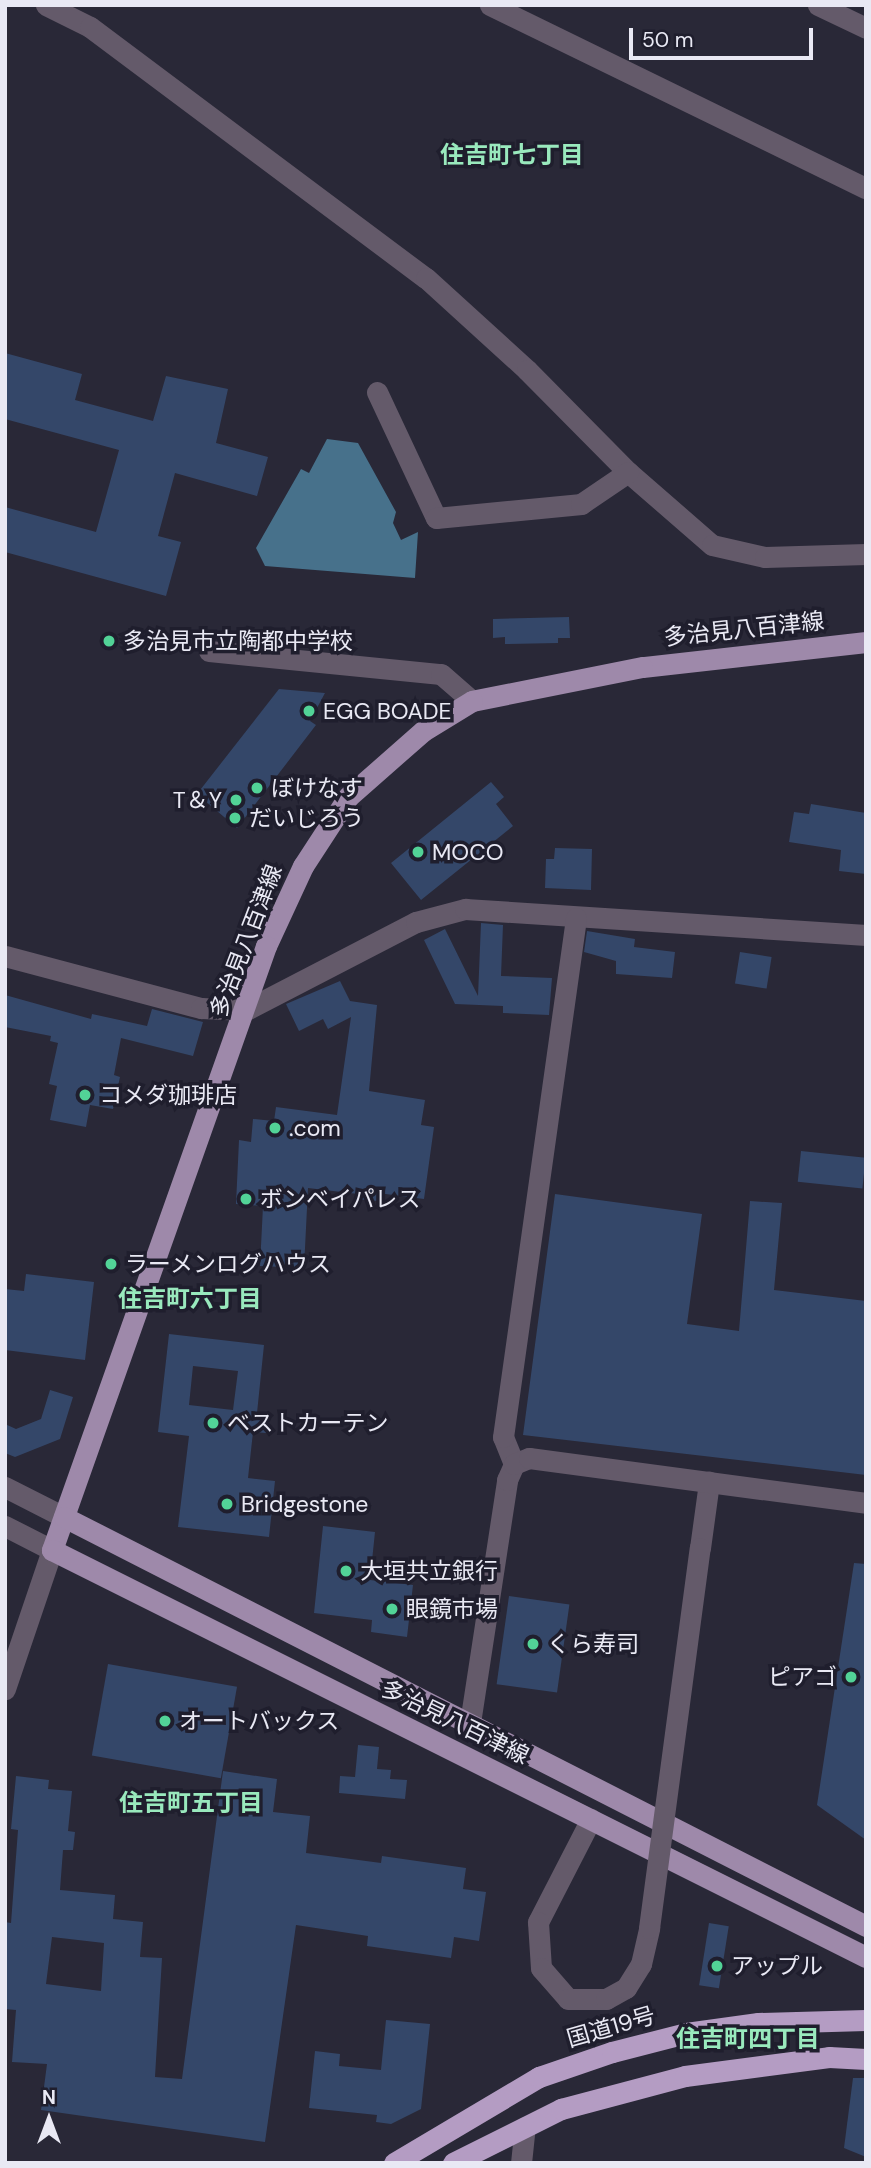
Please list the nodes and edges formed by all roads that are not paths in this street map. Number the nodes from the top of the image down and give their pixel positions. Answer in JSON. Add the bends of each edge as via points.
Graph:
{"nodes":[{"id":1,"x":46,"y":5,"type":"edge"},
{"id":2,"x":490,"y":5,"type":"edge"},
{"id":3,"x":818,"y":5,"type":"edge"},
{"id":4,"x":524,"y":13,"type":"edge"},
{"id":5,"x":866,"y":28,"type":"edge"},
{"id":6,"x":866,"y":188,"type":"edge"},
{"id":7,"x":377,"y":392,"type":"dead end"},
{"id":8,"x":628,"y":472,"type":"junction"},
{"id":9,"x":866,"y":554,"type":"edge"},
{"id":10,"x":866,"y":642,"type":"edge"},
{"id":11,"x":209,"y":650,"type":"dead end"},
{"id":12,"x":472,"y":701,"type":"junction"},
{"id":13,"x":576,"y":918,"type":"junction"},
{"id":14,"x":866,"y":935,"type":"edge"},
{"id":15,"x":5,"y":956,"type":"edge"},
{"id":16,"x":246,"y":1010,"type":"junction"},
{"id":17,"x":514,"y":1464,"type":"junction"},
{"id":18,"x":709,"y":1482,"type":"junction"},
{"id":19,"x":5,"y":1488,"type":"edge"},
{"id":20,"x":866,"y":1503,"type":"edge"},
{"id":21,"x":64,"y":1517,"type":"junction"},
{"id":22,"x":5,"y":1526,"type":"edge"},
{"id":23,"x":52,"y":1550,"type":"junction"},
{"id":24,"x":5,"y":1689,"type":"edge"},
{"id":25,"x":470,"y":1723,"type":"junction"},
{"id":26,"x":592,"y":1819,"type":"junction"},
{"id":27,"x":866,"y":1926,"type":"edge"},
{"id":28,"x":866,"y":1957,"type":"edge"},
{"id":29,"x":866,"y":2020,"type":"edge"},
{"id":30,"x":866,"y":2059,"type":"edge"},
{"id":31,"x":525,"y":2127,"type":"junction"},
{"id":32,"x":394,"y":2163,"type":"edge"},
{"id":33,"x":453,"y":2163,"type":"edge"},
{"id":34,"x":521,"y":2163,"type":"edge"}],
"edges":[{"from":1,"to":8,"type":"street","via":[[90,27],[426,278],[527,370]]},
{"from":2,"to":4,"type":"street"},
{"from":3,"to":5,"type":"street"},
{"from":4,"to":6,"type":"street"},
{"from":7,"to":8,"type":"street","via":[[436,518],[581,504]]},
{"from":8,"to":9,"type":"street","via":[[712,545],[765,557]]},
{"from":10,"to":12,"type":"main road","name":"多治見八百津線","via":[[642,667]]},
{"from":11,"to":12,"type":"street","via":[[441,674]]},
{"from":12,"to":16,"type":"main road","name":"多治見八百津線","via":[[423,731],[348,797],[303,866],[266,946]]},
{"from":13,"to":14,"type":"street"},
{"from":13,"to":16,"type":"street","via":[[466,909],[416,922]]},
{"from":13,"to":17,"type":"street","via":[[503,1437]]},
{"from":15,"to":16,"type":"street","via":[[201,1007]]},
{"from":16,"to":21,"type":"main road","name":"多治見八百津線"},
{"from":17,"to":18,"type":"street","via":[[529,1458]]},
{"from":17,"to":25,"type":"street","via":[[507,1480]]},
{"from":18,"to":20,"type":"street"},
{"from":18,"to":26,"type":"street","bridge":true,"via":[[641,1964],[626,1988],[606,1999],[568,1999],[541,1968],[538,1922]]},
{"from":19,"to":21,"type":"street"},
{"from":21,"to":23,"type":"main road","name":"多治見八百津線"},
{"from":21,"to":25,"type":"main road","name":"多治見八百津線"},
{"from":22,"to":23,"type":"street"},
{"from":23,"to":24,"type":"street"},
{"from":23,"to":26,"type":"main road","name":"多治見八百津線"},
{"from":25,"to":27,"type":"main road","name":"多治見八百津線"},
{"from":26,"to":28,"type":"main road","name":"多治見八百津線"},
{"from":29,"to":32,"type":"highway","name":"国道19号","via":[[758,2023],[686,2033],[612,2052],[539,2077]]},
{"from":30,"to":31,"type":"highway","via":[[829,2057],[685,2076],[561,2109]]},
{"from":31,"to":33,"type":"highway"},
{"from":31,"to":34,"type":"street"}]}
